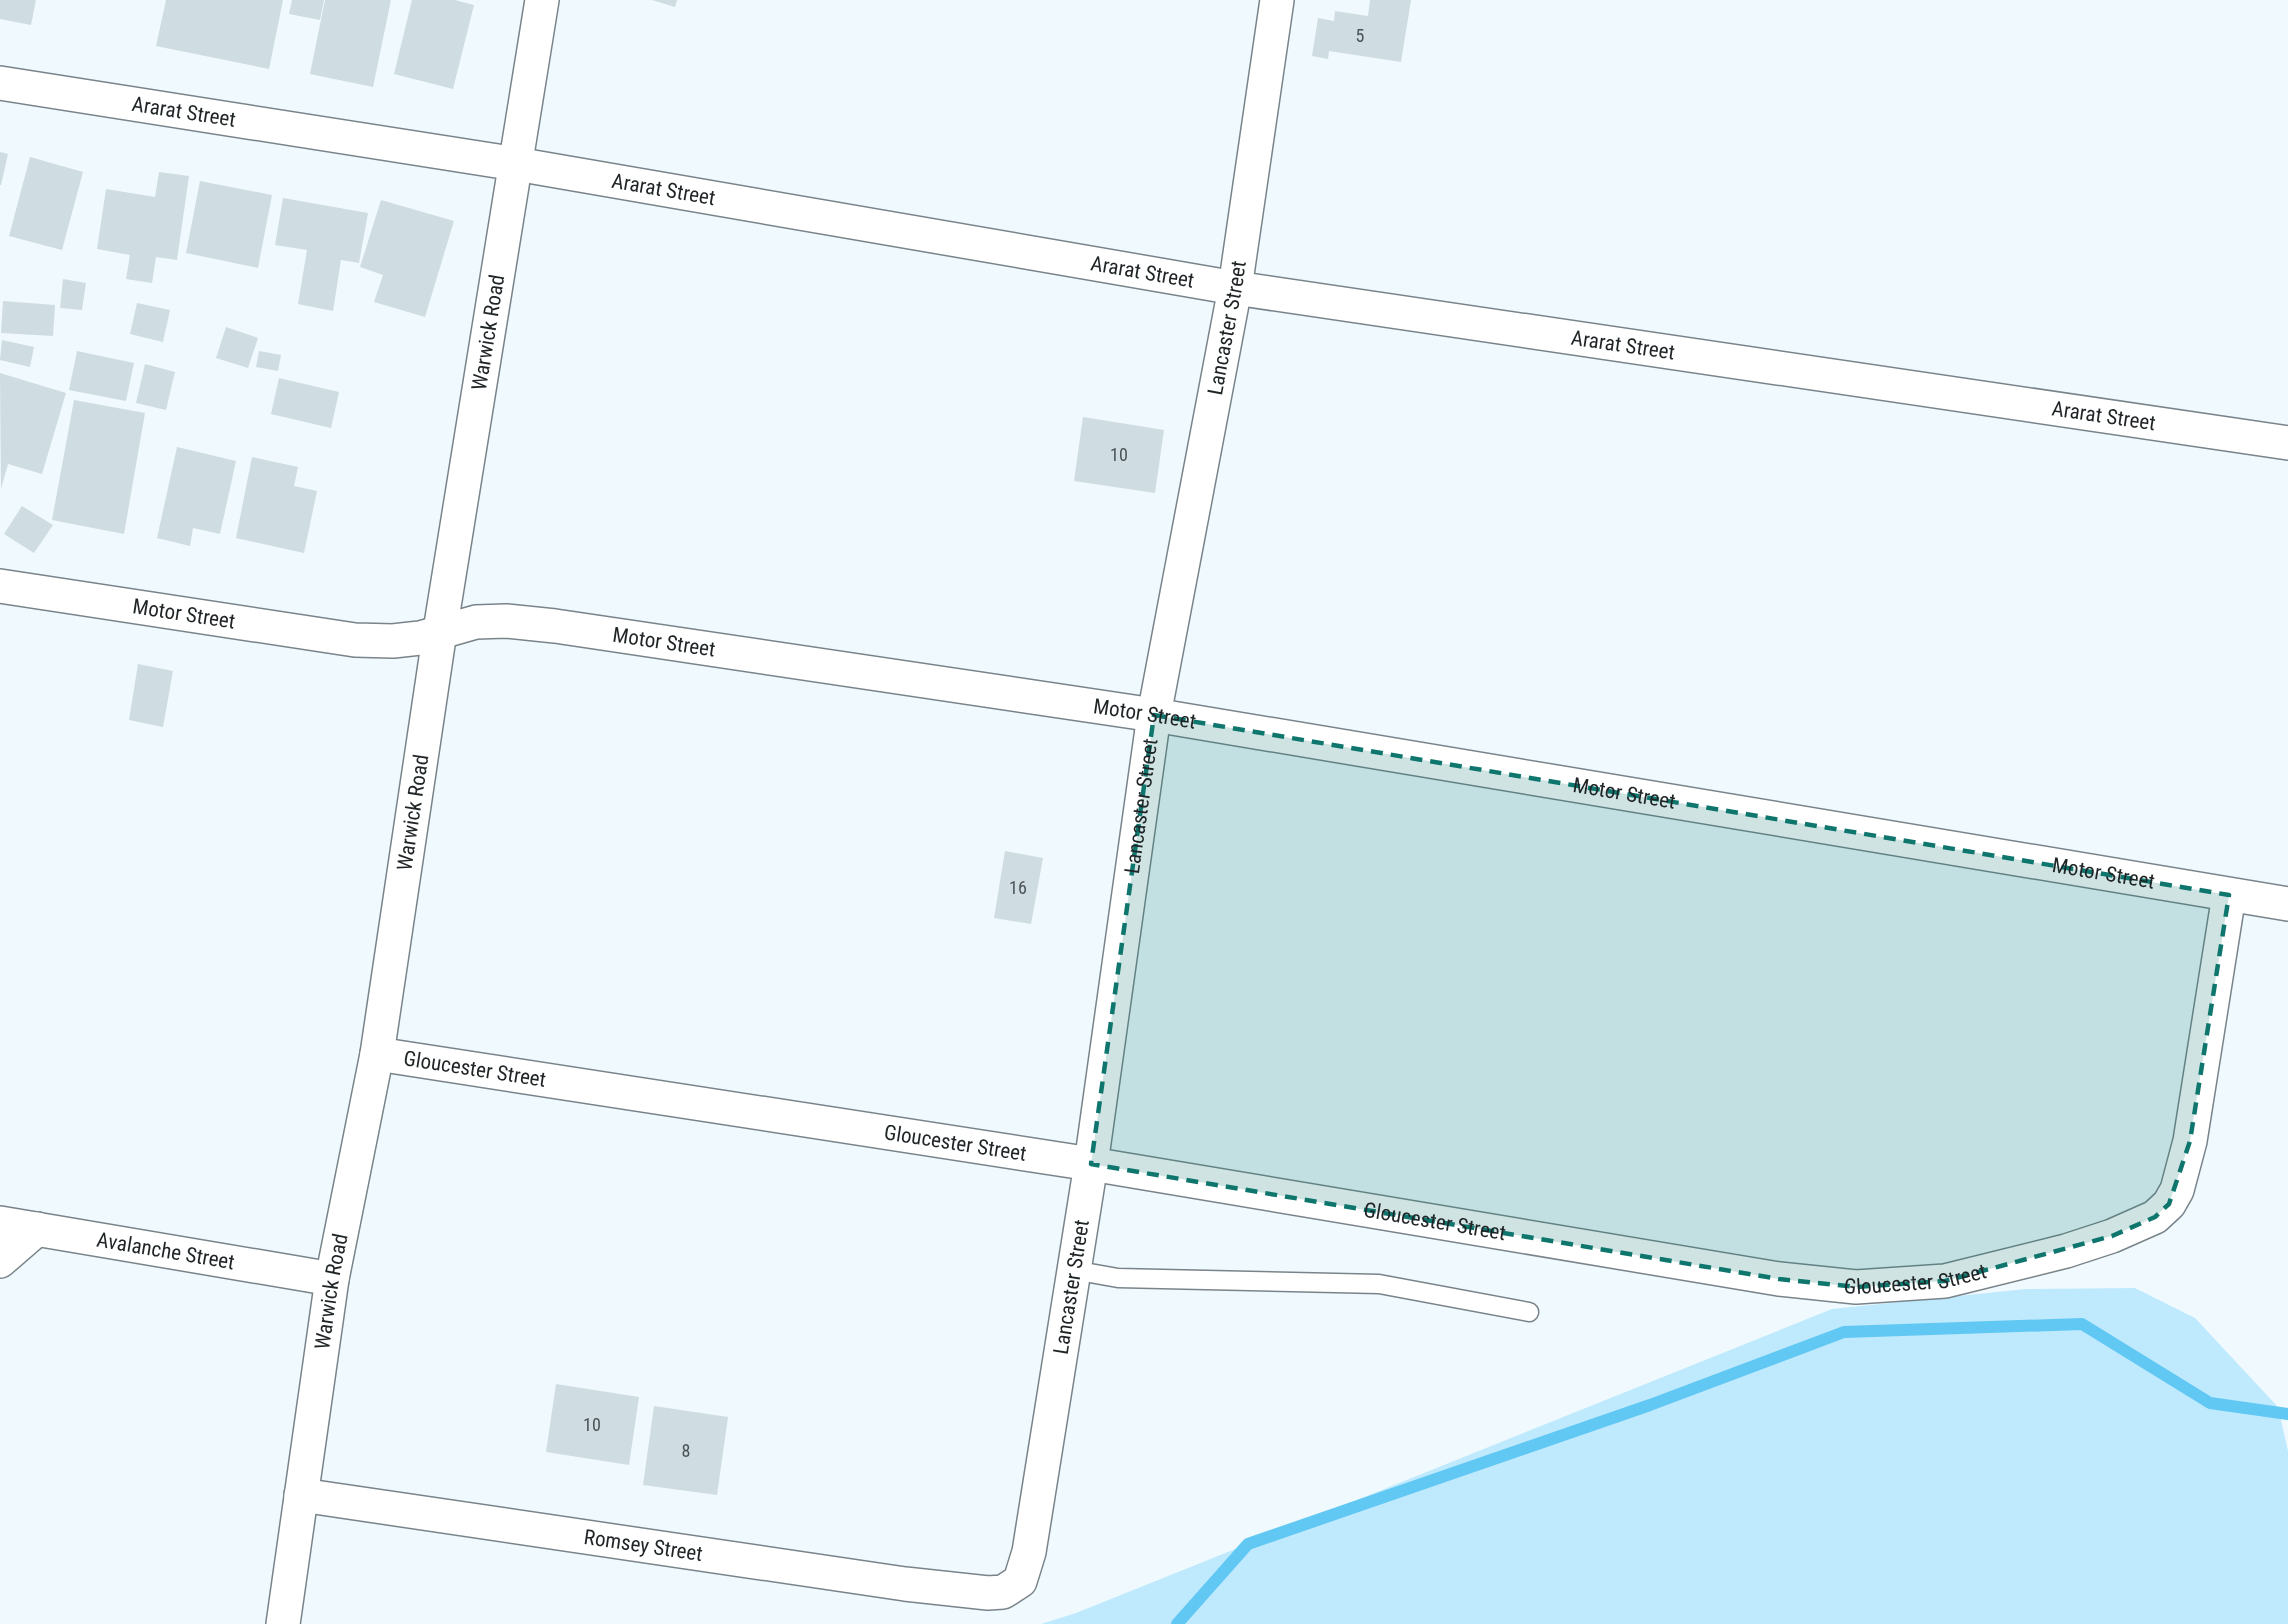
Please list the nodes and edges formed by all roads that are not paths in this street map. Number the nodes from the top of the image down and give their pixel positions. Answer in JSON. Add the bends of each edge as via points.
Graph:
{"nodes":[{"id":1,"x":542,"y":0,"type":"edge"},
{"id":2,"x":1277,"y":0,"type":"edge"},
{"id":3,"x":0,"y":83,"type":"edge"},
{"id":4,"x":516,"y":165,"type":"junction"},
{"id":5,"x":1235,"y":288,"type":"junction"},
{"id":6,"x":2288,"y":443,"type":"edge"},
{"id":7,"x":0,"y":586,"type":"edge"},
{"id":8,"x":441,"y":631,"type":"junction"},
{"id":9,"x":1154,"y":715,"type":"junction"},
{"id":10,"x":2229,"y":895,"type":"junction"},
{"id":11,"x":2288,"y":904,"type":"edge"},
{"id":12,"x":377,"y":1054,"type":"junction"},
{"id":13,"x":1090,"y":1164,"type":"junction"},
{"id":14,"x":0,"y":1223,"type":"edge"},
{"id":15,"x":38,"y":1229,"type":"junction"},
{"id":16,"x":0,"y":1261,"type":"edge"},
{"id":17,"x":1073,"y":1270,"type":"junction"},
{"id":18,"x":332,"y":1280,"type":"junction"},
{"id":19,"x":1528,"y":1312,"type":"dead end"},
{"id":20,"x":301,"y":1495,"type":"junction"},
{"id":21,"x":988,"y":1593,"type":"joint"},
{"id":22,"x":283,"y":1624,"type":"edge"}],
"edges":[{"from":1,"to":4,"type":"street","name":"Warwick Road"},
{"from":2,"to":5,"type":"street","name":"Lancaster Street"},
{"from":3,"to":4,"type":"street","name":"Ararat Street"},
{"from":4,"to":5,"type":"street","name":"Ararat Street"},
{"from":4,"to":8,"type":"street","name":"Warwick Road"},
{"from":5,"to":6,"type":"street","name":"Ararat Street"},
{"from":5,"to":9,"type":"street","name":"Lancaster Street"},
{"from":7,"to":8,"type":"street","name":"Motor Street","via":[[355,640],[393,641]]},
{"from":8,"to":9,"type":"street","name":"Motor Street","via":[[476,622],[555,626]]},
{"from":8,"to":12,"type":"street","name":"Warwick Road"},
{"from":9,"to":10,"type":"street","name":"Motor Street"},
{"from":9,"to":13,"type":"street","name":"Lancaster Street"},
{"from":10,"to":11,"type":"street","name":"Motor Street"},
{"from":10,"to":13,"type":"street","name":"Gloucester Street","via":[[2190,1141],[2177,1190],[2169,1204],[2155,1217],[2112,1236],[1945,1281],[1856,1287],[1779,1279]]},
{"from":12,"to":13,"type":"street","name":"Gloucester Street"},
{"from":12,"to":18,"type":"street","name":"Warwick Road"},
{"from":13,"to":17,"type":"street","name":"Lancaster Street"},
{"from":14,"to":15,"type":"street","name":"Avalanche Street"},
{"from":15,"to":16,"type":"street"},
{"from":15,"to":18,"type":"street","name":"Avalanche Street"},
{"from":17,"to":19,"type":"lane","via":[[1118,1278],[1379,1284]]},
{"from":17,"to":21,"type":"street","name":"Lancaster Street","via":[[1024,1573],[1011,1588]]},
{"from":18,"to":20,"type":"street","name":"Warwick Road"},
{"from":20,"to":21,"type":"street","name":"Romsey Street"},
{"from":20,"to":22,"type":"street","name":"Warwick Road"}]}
